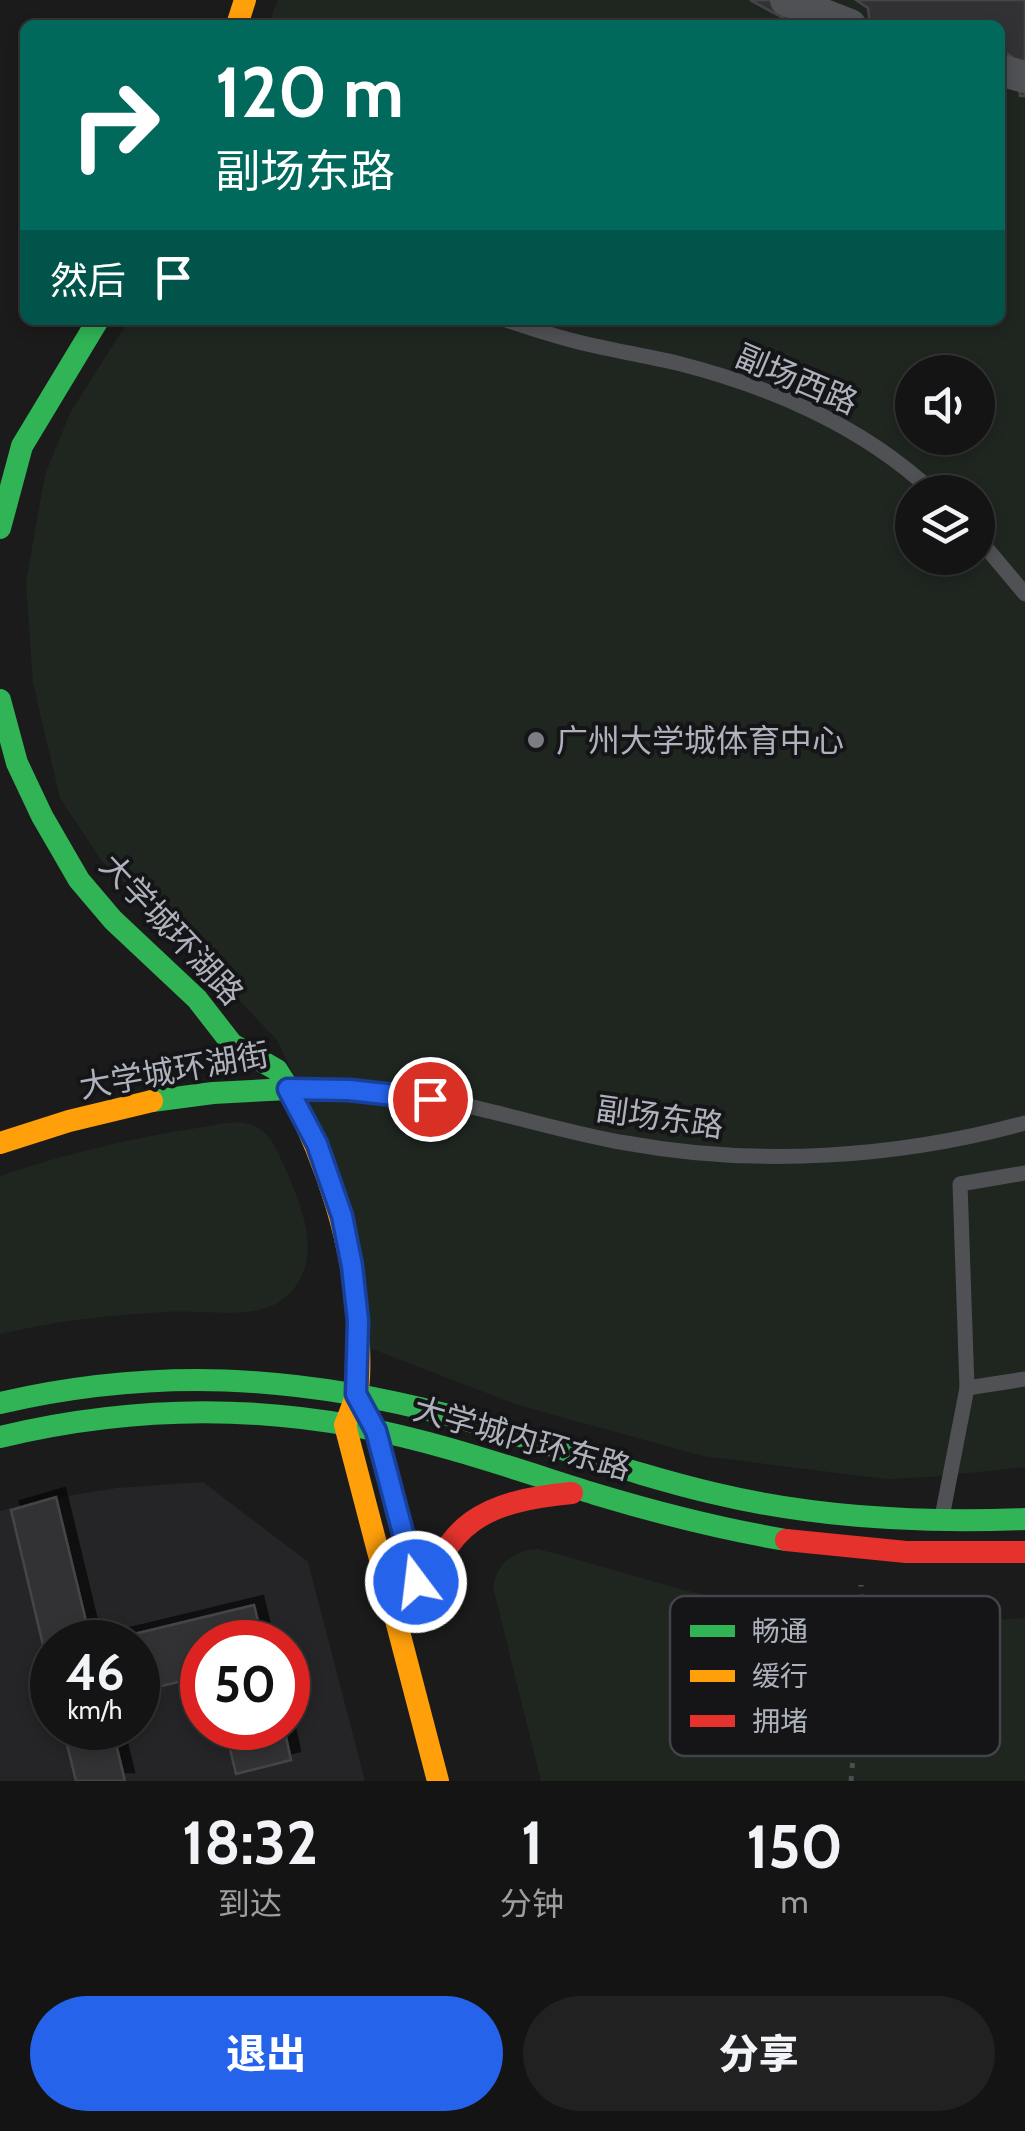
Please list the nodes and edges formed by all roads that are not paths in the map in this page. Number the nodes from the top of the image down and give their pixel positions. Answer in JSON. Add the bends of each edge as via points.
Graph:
{"nodes":[{"id":1,"x":786,"y":0,"type":"edge"},
{"id":2,"x":837,"y":20,"type":"edge"},
{"id":3,"x":95,"y":325,"type":"edge"},
{"id":4,"x":522,"y":325,"type":"edge"},
{"id":5,"x":913,"y":475,"type":"edge"},
{"id":6,"x":0,"y":528,"type":"edge"},
{"id":7,"x":995,"y":558,"type":"edge"},
{"id":8,"x":1025,"y":594,"type":"edge"},
{"id":9,"x":0,"y":700,"type":"edge"},
{"id":10,"x":283,"y":1080,"type":"junction"},
{"id":11,"x":1025,"y":1123,"type":"edge"},
{"id":12,"x":0,"y":1143,"type":"edge"},
{"id":13,"x":1025,"y":1173,"type":"edge"},
{"id":14,"x":1025,"y":1379,"type":"edge"},
{"id":15,"x":967,"y":1388,"type":"junction"},
{"id":16,"x":356,"y":1394,"type":"junction"},
{"id":17,"x":0,"y":1403,"type":"edge"},
{"id":18,"x":345,"y":1425,"type":"junction"},
{"id":19,"x":0,"y":1436,"type":"edge"},
{"id":20,"x":379,"y":1440,"type":"junction"},
{"id":21,"x":599,"y":1494,"type":"junction"},
{"id":22,"x":1025,"y":1519,"type":"edge"},
{"id":23,"x":941,"y":1520,"type":"junction"},
{"id":24,"x":1025,"y":1552,"type":"edge"},
{"id":25,"x":414,"y":1576,"type":"dead end"},
{"id":26,"x":438,"y":1781,"type":"edge"}],
"edges":[{"from":1,"to":2,"type":"street"},
{"from":3,"to":6,"type":"main road","via":[[22,446]]},
{"from":4,"to":5,"type":"lane","name":"副场西路","via":[[715,374],[790,401],[857,433]]},
{"from":7,"to":8,"type":"lane"},
{"from":9,"to":10,"type":"main road","name":"大学城环湖路","via":[[16,762],[80,880],[232,1044]]},
{"from":10,"to":11,"type":"lane","name":"副场东路","via":[[452,1103],[630,1144],[727,1155],[874,1150]]},
{"from":10,"to":12,"type":"main road","name":"大学城环湖街","via":[[150,1102]]},
{"from":10,"to":16,"type":"main road","via":[[317,1144],[342,1216],[358,1321]]},
{"from":13,"to":15,"type":"lane","via":[[960,1184]]},
{"from":14,"to":15,"type":"lane"},
{"from":15,"to":23,"type":"lane"},
{"from":16,"to":17,"type":"main road","name":"大学城内环东路","via":[[172,1378]]},
{"from":16,"to":18,"type":"main road"},
{"from":16,"to":20,"type":"main road"},
{"from":16,"to":23,"type":"main road","name":"大学城内环东路","via":[[715,1493],[827,1513]]},
{"from":18,"to":19,"type":"main road","name":"大学城内环东路","via":[[172,1411]]},
{"from":18,"to":20,"type":"main road","name":"大学城内环东路"},
{"from":18,"to":26,"type":"main road"},
{"from":20,"to":21,"type":"main road","name":"大学城内环东路"},
{"from":21,"to":24,"type":"main road","name":"大学城内环东路","via":[[806,1543]]},
{"from":21,"to":25,"type":"main road","via":[[531,1498],[472,1520],[431,1572],[426,1621]]},
{"from":22,"to":23,"type":"main road","name":"大学城内环东路"}]}
